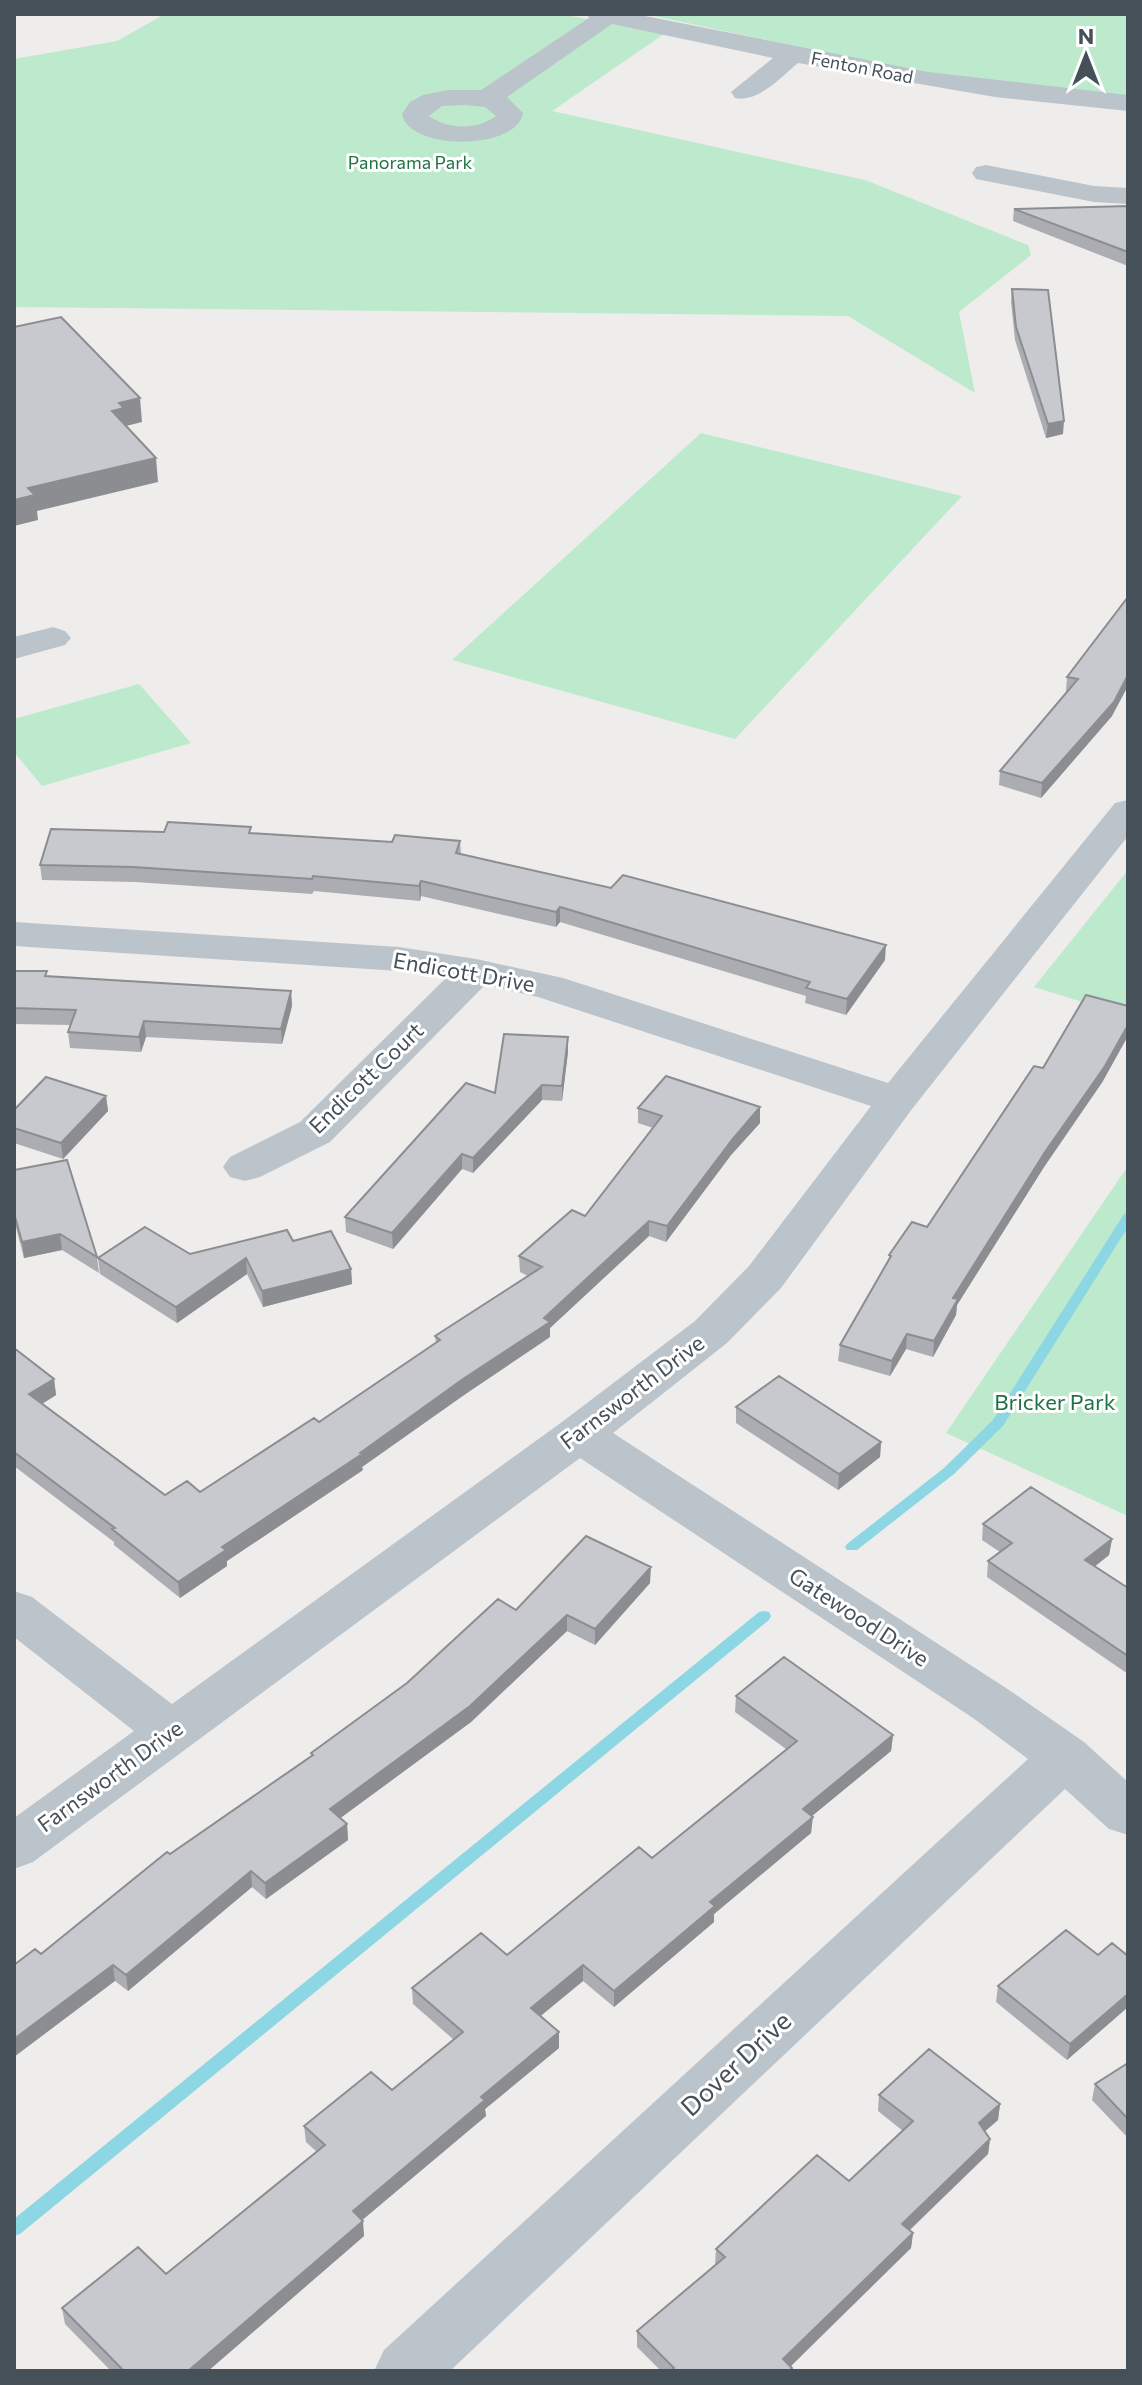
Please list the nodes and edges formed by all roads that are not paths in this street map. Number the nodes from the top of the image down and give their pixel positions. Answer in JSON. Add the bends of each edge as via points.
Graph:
{"nodes":[{"id":1,"x":604,"y":15,"type":"edge"},
{"id":2,"x":794,"y":54,"type":"junction"},
{"id":3,"x":744,"y":92,"type":"dead end"},
{"id":4,"x":486,"y":99,"type":"dead end"},
{"id":5,"x":1128,"y":103,"type":"edge"},
{"id":6,"x":986,"y":173,"type":"dead end"},
{"id":7,"x":1128,"y":196,"type":"edge"},
{"id":8,"x":53,"y":638,"type":"dead end"},
{"id":9,"x":14,"y":648,"type":"edge"},
{"id":10,"x":1128,"y":811,"type":"edge"},
{"id":11,"x":14,"y":934,"type":"edge"},
{"id":12,"x":476,"y":971,"type":"junction"},
{"id":13,"x":897,"y":1100,"type":"junction"},
{"id":14,"x":245,"y":1167,"type":"dead end"},
{"id":15,"x":579,"y":1434,"type":"junction"},
{"id":16,"x":14,"y":1610,"type":"edge"},
{"id":17,"x":172,"y":1732,"type":"junction"},
{"id":18,"x":1065,"y":1757,"type":"junction"},
{"id":19,"x":1128,"y":1814,"type":"edge"},
{"id":20,"x":14,"y":1847,"type":"edge"},
{"id":21,"x":406,"y":2371,"type":"edge"}],
"edges":[{"from":1,"to":2,"type":"street","name":"Fenton Road"},
{"from":1,"to":4,"type":"street"},
{"from":2,"to":3,"type":"street"},
{"from":2,"to":5,"type":"street","name":"Fenton Road","via":[[945,84]]},
{"from":6,"to":7,"type":"street"},
{"from":8,"to":9,"type":"street"},
{"from":10,"to":13,"type":"street","name":"Farnsworth Drive"},
{"from":11,"to":12,"type":"street","name":"Endicott Drive","via":[[399,959]]},
{"from":12,"to":13,"type":"street","name":"Endicott Drive","via":[[549,987]]},
{"from":12,"to":14,"type":"street","name":"Endicott Court","via":[[315,1132]]},
{"from":13,"to":15,"type":"street","name":"Farnsworth Drive","via":[[765,1277],[711,1332]]},
{"from":15,"to":17,"type":"street","name":"Farnsworth Drive"},
{"from":15,"to":18,"type":"street","name":"Gatewood Drive"},
{"from":16,"to":17,"type":"street"},
{"from":17,"to":20,"type":"street","name":"Farnsworth Drive"},
{"from":18,"to":19,"type":"street","name":"Gatewood Drive"},
{"from":18,"to":21,"type":"street","name":"Dover Drive"}]}
